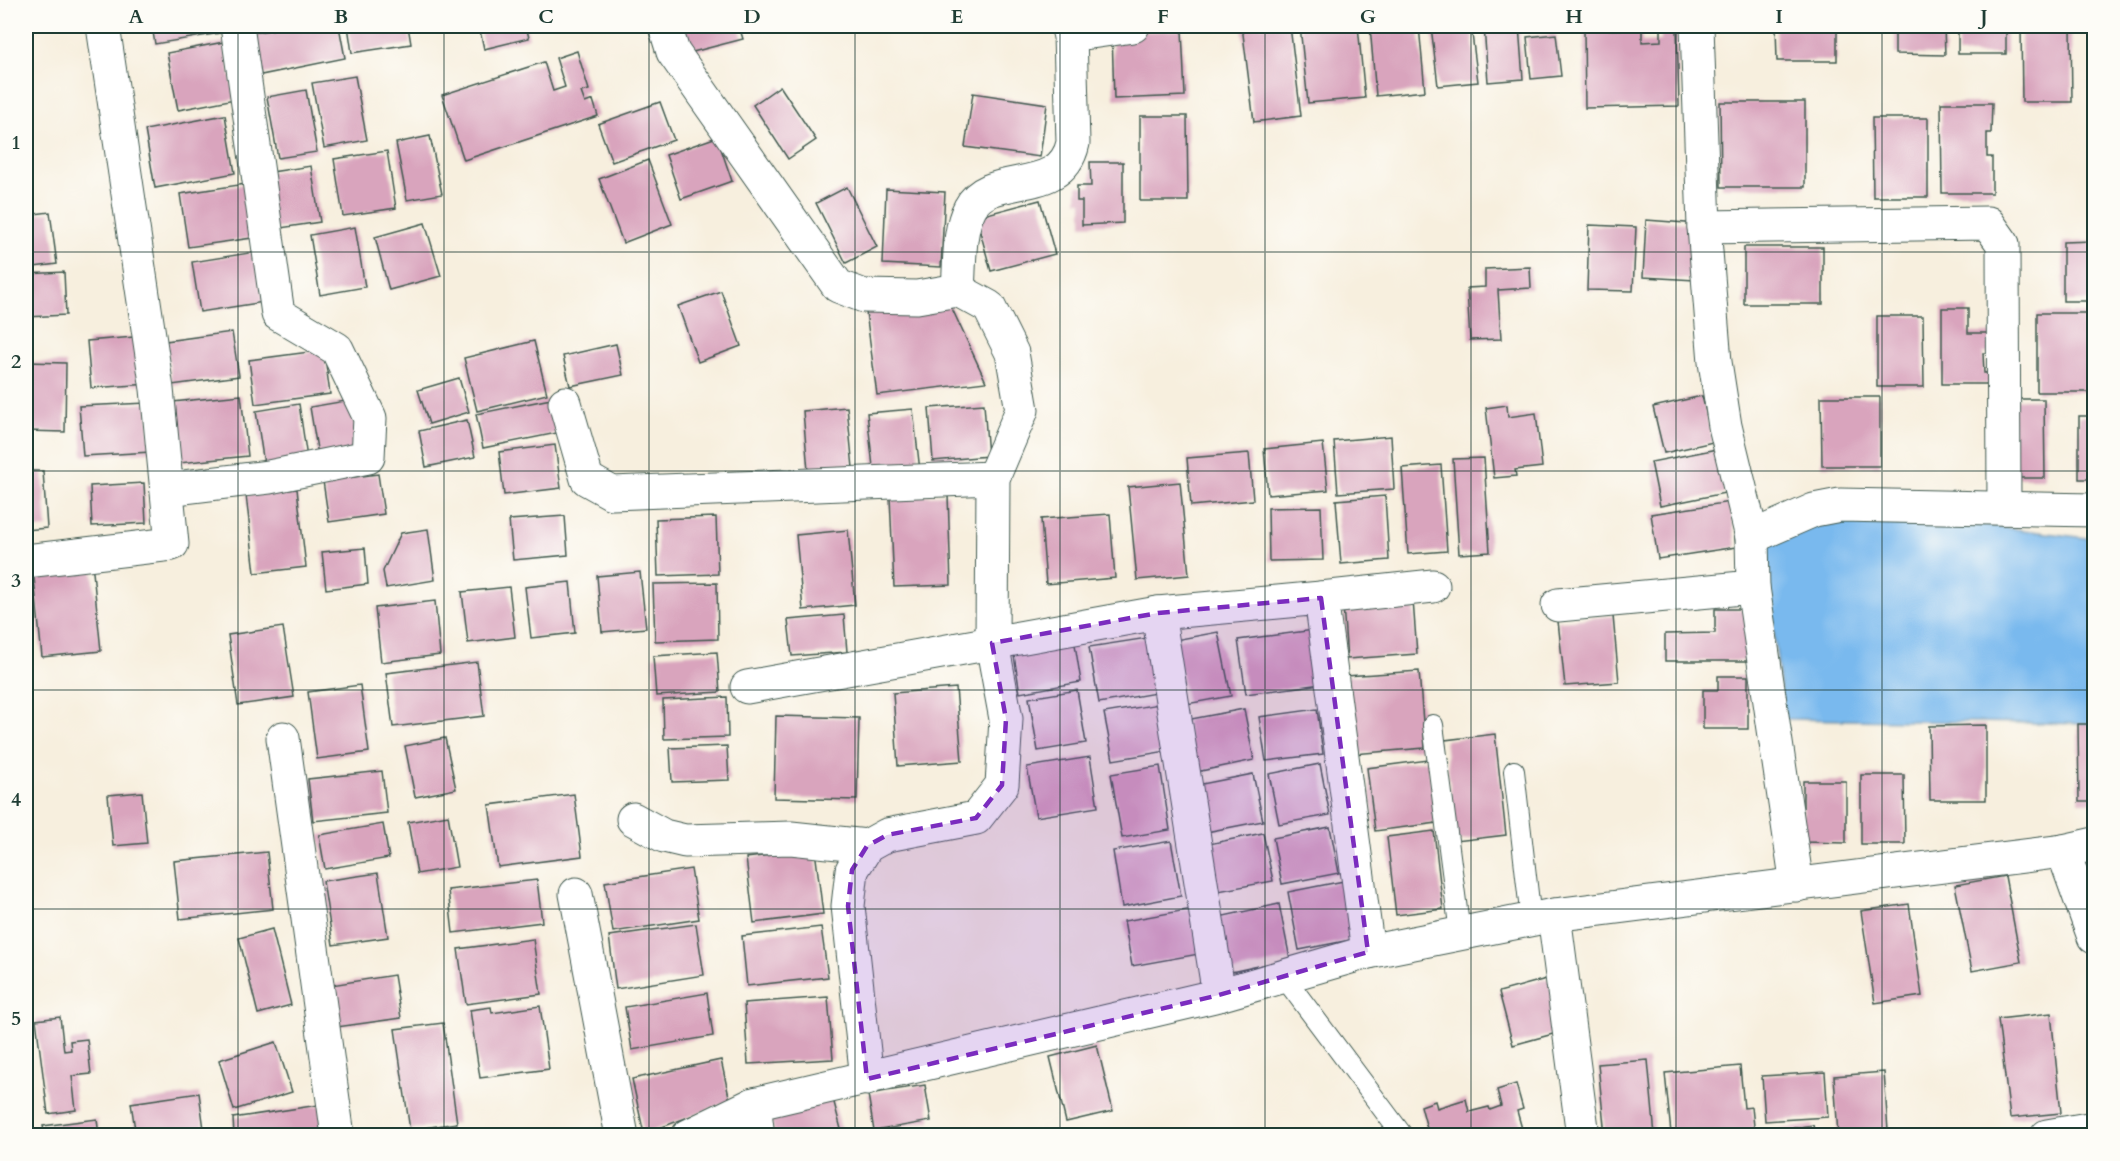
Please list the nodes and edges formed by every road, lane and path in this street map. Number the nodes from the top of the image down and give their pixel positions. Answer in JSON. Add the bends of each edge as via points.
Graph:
{"nodes":[{"id":1,"x":103,"y":26,"type":"edge"},
{"id":2,"x":237,"y":26,"type":"edge"},
{"id":3,"x":665,"y":26,"type":"edge"},
{"id":4,"x":1133,"y":26,"type":"edge"},
{"id":5,"x":1697,"y":26,"type":"edge"},
{"id":6,"x":1069,"y":30,"type":"edge"},
{"id":7,"x":1704,"y":227,"type":"junction"},
{"id":8,"x":958,"y":290,"type":"junction"},
{"id":9,"x":565,"y":404,"type":"dead end"},
{"id":10,"x":993,"y":478,"type":"junction"},
{"id":11,"x":167,"y":489,"type":"junction"},
{"id":12,"x":2004,"y":508,"type":"junction"},
{"id":13,"x":2094,"y":510,"type":"edge"},
{"id":14,"x":1752,"y":537,"type":"junction"},
{"id":15,"x":26,"y":561,"type":"edge"},
{"id":16,"x":1433,"y":586,"type":"dead end"},
{"id":17,"x":1753,"y":587,"type":"junction"},
{"id":18,"x":1321,"y":598,"type":"junction"},
{"id":19,"x":1558,"y":605,"type":"dead end"},
{"id":20,"x":1158,"y":614,"type":"junction"},
{"id":21,"x":992,"y":643,"type":"junction"},
{"id":22,"x":747,"y":687,"type":"dead end"},
{"id":23,"x":1433,"y":725,"type":"dead end"},
{"id":24,"x":283,"y":738,"type":"dead end"},
{"id":25,"x":1514,"y":771,"type":"dead end"},
{"id":26,"x":633,"y":819,"type":"dead end"},
{"id":27,"x":2094,"y":844,"type":"edge"},
{"id":28,"x":867,"y":846,"type":"junction"},
{"id":29,"x":2063,"y":851,"type":"junction"},
{"id":30,"x":1797,"y":885,"type":"junction"},
{"id":31,"x":576,"y":894,"type":"dead end"},
{"id":32,"x":1542,"y":917,"type":"junction"},
{"id":33,"x":1460,"y":933,"type":"junction"},
{"id":34,"x":2094,"y":937,"type":"edge"},
{"id":35,"x":1368,"y":952,"type":"junction"},
{"id":36,"x":1284,"y":977,"type":"junction"},
{"id":37,"x":1219,"y":995,"type":"junction"},
{"id":38,"x":867,"y":1079,"type":"junction"},
{"id":39,"x":756,"y":1120,"type":"edge"},
{"id":40,"x":2094,"y":1128,"type":"edge"},
{"id":41,"x":339,"y":1136,"type":"edge"},
{"id":42,"x":622,"y":1136,"type":"edge"},
{"id":43,"x":688,"y":1136,"type":"edge"},
{"id":44,"x":1403,"y":1136,"type":"edge"},
{"id":45,"x":1583,"y":1136,"type":"edge"},
{"id":46,"x":2046,"y":1136,"type":"edge"}],
"edges":[{"from":1,"to":11,"type":"street","via":[[157,389]]},
{"from":2,"to":11,"type":"street","via":[[278,314],[337,349],[369,418],[368,457],[269,477]]},
{"from":3,"to":8,"type":"street","via":[[673,52],[838,286],[864,296],[918,297]]},
{"from":4,"to":6,"type":"street"},
{"from":5,"to":7,"type":"street"},
{"from":6,"to":8,"type":"street","via":[[1073,143],[1070,159],[1045,177],[984,193],[970,205]]},
{"from":7,"to":12,"type":"street","via":[[1988,223],[2003,244]]},
{"from":7,"to":14,"type":"street","via":[[1723,416]]},
{"from":8,"to":10,"type":"street","via":[[989,307],[1012,353],[1022,410]]},
{"from":9,"to":10,"type":"street","via":[[587,479],[612,493]]},
{"from":10,"to":21,"type":"street"},
{"from":11,"to":15,"type":"street","via":[[172,544]]},
{"from":12,"to":13,"type":"street"},
{"from":12,"to":14,"type":"street","via":[[1840,505],[1814,510]]},
{"from":14,"to":17,"type":"street"},
{"from":16,"to":18,"type":"street"},
{"from":17,"to":19,"type":"street"},
{"from":17,"to":30,"type":"street"},
{"from":18,"to":20,"type":"street"},
{"from":18,"to":35,"type":"street"},
{"from":20,"to":21,"type":"street"},
{"from":20,"to":37,"type":"street"},
{"from":21,"to":22,"type":"street"},
{"from":21,"to":28,"type":"street","via":[[1006,718],[1002,785],[976,819],[887,835]]},
{"from":23,"to":33,"type":"lane"},
{"from":24,"to":41,"type":"street"},
{"from":25,"to":32,"type":"lane"},
{"from":26,"to":28,"type":"street","via":[[664,837],[685,841],[791,838]]},
{"from":27,"to":29,"type":"street"},
{"from":28,"to":38,"type":"street","via":[[852,870],[848,906]]},
{"from":29,"to":30,"type":"street"},
{"from":29,"to":34,"type":"street"},
{"from":30,"to":32,"type":"street"},
{"from":31,"to":42,"type":"street"},
{"from":32,"to":33,"type":"street"},
{"from":32,"to":45,"type":"street"},
{"from":33,"to":35,"type":"street"},
{"from":35,"to":36,"type":"street"},
{"from":36,"to":37,"type":"street"},
{"from":36,"to":44,"type":"lane"},
{"from":37,"to":38,"type":"street"},
{"from":38,"to":39,"type":"street"},
{"from":39,"to":43,"type":"street"},
{"from":40,"to":46,"type":"street"}]}
